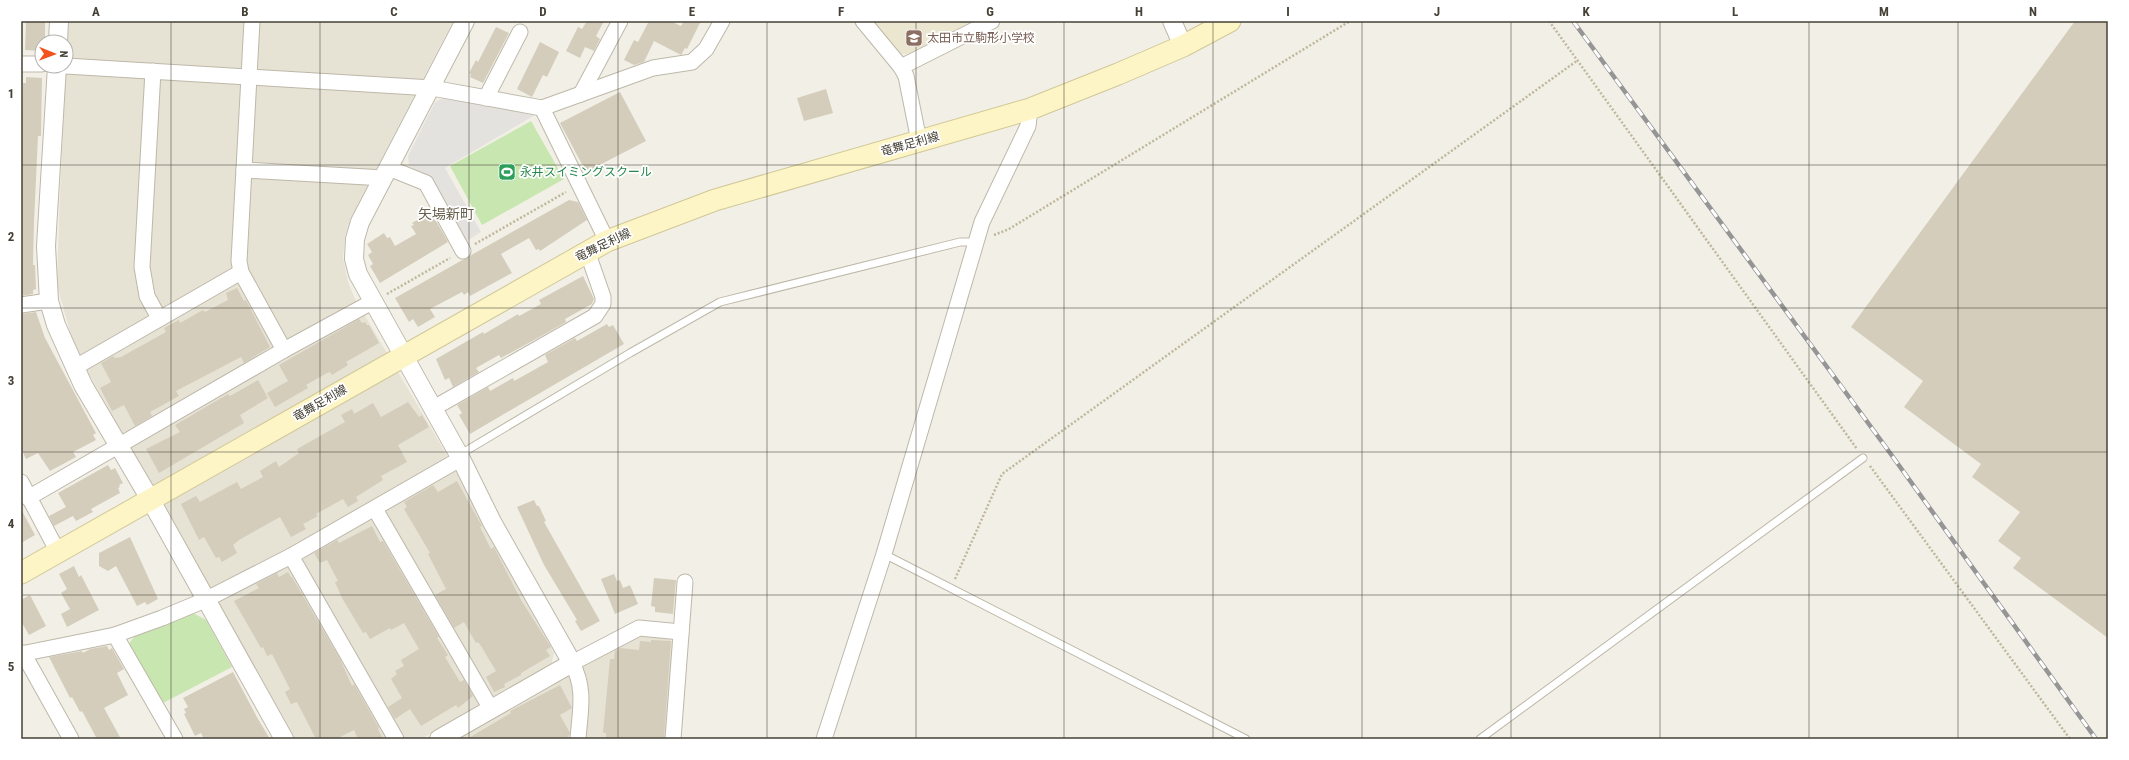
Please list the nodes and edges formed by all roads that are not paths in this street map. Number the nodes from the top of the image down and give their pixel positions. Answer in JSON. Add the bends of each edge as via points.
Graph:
{"nodes":[{"id":1,"x":59,"y":21,"type":"edge"},
{"id":2,"x":252,"y":21,"type":"edge"},
{"id":3,"x":465,"y":21,"type":"edge"},
{"id":4,"x":620,"y":21,"type":"edge"},
{"id":5,"x":722,"y":21,"type":"edge"},
{"id":6,"x":863,"y":21,"type":"edge"},
{"id":7,"x":992,"y":21,"type":"edge"},
{"id":8,"x":1172,"y":21,"type":"edge"},
{"id":9,"x":1230,"y":21,"type":"edge"},
{"id":10,"x":520,"y":32,"type":"dead end"},
{"id":11,"x":58,"y":34,"type":"edge"},
{"id":12,"x":1183,"y":46,"type":"junction"},
{"id":13,"x":21,"y":64,"type":"edge"},
{"id":14,"x":34,"y":64,"type":"edge"},
{"id":15,"x":74,"y":66,"type":"edge"},
{"id":16,"x":901,"y":67,"type":"junction"},
{"id":17,"x":153,"y":71,"type":"junction"},
{"id":18,"x":57,"y":74,"type":"edge"},
{"id":19,"x":249,"y":77,"type":"junction"},
{"id":20,"x":432,"y":88,"type":"junction"},
{"id":21,"x":581,"y":94,"type":"junction"},
{"id":22,"x":486,"y":98,"type":"junction"},
{"id":23,"x":542,"y":108,"type":"junction"},
{"id":24,"x":1030,"y":109,"type":"junction"},
{"id":25,"x":919,"y":141,"type":"junction"},
{"id":26,"x":244,"y":170,"type":"junction"},
{"id":27,"x":387,"y":173,"type":"junction"},
{"id":28,"x":607,"y":241,"type":"junction"},
{"id":29,"x":976,"y":242,"type":"junction"},
{"id":30,"x":462,"y":251,"type":"dead end"},
{"id":31,"x":587,"y":251,"type":"junction"},
{"id":32,"x":241,"y":272,"type":"junction"},
{"id":33,"x":49,"y":301,"type":"junction"},
{"id":34,"x":372,"y":302,"type":"junction"},
{"id":35,"x":21,"y":305,"type":"edge"},
{"id":36,"x":159,"y":318,"type":"junction"},
{"id":37,"x":284,"y":350,"type":"junction"},
{"id":38,"x":403,"y":355,"type":"junction"},
{"id":39,"x":74,"y":368,"type":"junction"},
{"id":40,"x":432,"y":409,"type":"junction"},
{"id":41,"x":118,"y":446,"type":"junction"},
{"id":42,"x":459,"y":457,"type":"junction"},
{"id":43,"x":1863,"y":458,"type":"road end"},
{"id":44,"x":21,"y":482,"type":"edge"},
{"id":45,"x":28,"y":498,"type":"junction"},
{"id":46,"x":150,"y":499,"type":"junction"},
{"id":47,"x":375,"y":509,"type":"junction"},
{"id":48,"x":58,"y":552,"type":"junction"},
{"id":49,"x":884,"y":554,"type":"junction"},
{"id":50,"x":291,"y":556,"type":"junction"},
{"id":51,"x":21,"y":573,"type":"edge"},
{"id":52,"x":685,"y":582,"type":"dead end"},
{"id":53,"x":205,"y":600,"type":"junction"},
{"id":54,"x":681,"y":632,"type":"junction"},
{"id":55,"x":115,"y":635,"type":"junction"},
{"id":56,"x":22,"y":654,"type":"edge"},
{"id":57,"x":572,"y":663,"type":"junction"},
{"id":58,"x":491,"y":709,"type":"junction"},
{"id":59,"x":71,"y":739,"type":"edge"},
{"id":60,"x":174,"y":739,"type":"edge"},
{"id":61,"x":284,"y":739,"type":"edge"},
{"id":62,"x":396,"y":739,"type":"edge"},
{"id":63,"x":439,"y":739,"type":"edge"},
{"id":64,"x":578,"y":739,"type":"edge"},
{"id":65,"x":673,"y":739,"type":"edge"},
{"id":66,"x":824,"y":739,"type":"edge"},
{"id":67,"x":1246,"y":739,"type":"edge"},
{"id":68,"x":1480,"y":739,"type":"edge"}],
"edges":[{"from":1,"to":11,"type":"street"},
{"from":2,"to":19,"type":"street"},
{"from":3,"to":20,"type":"street"},
{"from":4,"to":21,"type":"street"},
{"from":5,"to":21,"type":"street","via":[[706,49],[692,62],[653,68]]},
{"from":6,"to":16,"type":"street"},
{"from":7,"to":16,"type":"street"},
{"from":8,"to":12,"type":"street"},
{"from":9,"to":12,"type":"main road","name":"竜舞足利線"},
{"from":10,"to":22,"type":"street"},
{"from":12,"to":24,"type":"main road","name":"竜舞足利線"},
{"from":13,"to":14,"type":"street"},
{"from":15,"to":17,"type":"street"},
{"from":16,"to":25,"type":"street","via":[[906,76]]},
{"from":17,"to":19,"type":"street"},
{"from":17,"to":36,"type":"street","via":[[142,267],[147,296]]},
{"from":18,"to":33,"type":"street","via":[[46,246]]},
{"from":19,"to":20,"type":"street"},
{"from":19,"to":26,"type":"street"},
{"from":20,"to":22,"type":"street"},
{"from":20,"to":27,"type":"street"},
{"from":21,"to":23,"type":"street"},
{"from":22,"to":23,"type":"street"},
{"from":23,"to":28,"type":"street"},
{"from":24,"to":25,"type":"main road","name":"竜舞足利線"},
{"from":24,"to":29,"type":"street","via":[[1028,126],[982,222]]},
{"from":25,"to":28,"type":"main road","name":"竜舞足利線","via":[[715,200]]},
{"from":26,"to":27,"type":"street"},
{"from":26,"to":32,"type":"street","via":[[239,261]]},
{"from":27,"to":30,"type":"street","via":[[426,183]]},
{"from":27,"to":34,"type":"street","via":[[360,222],[355,239],[354,259],[358,274]]},
{"from":28,"to":31,"type":"main road","name":"竜舞足利線"},
{"from":29,"to":42,"type":"lane","via":[[960,242],[720,302]]},
{"from":29,"to":49,"type":"street"},
{"from":31,"to":38,"type":"main road","name":"竜舞足利線"},
{"from":31,"to":40,"type":"street","via":[[603,297],[603,304],[595,316]]},
{"from":32,"to":36,"type":"street"},
{"from":32,"to":37,"type":"street"},
{"from":33,"to":35,"type":"street"},
{"from":33,"to":39,"type":"street"},
{"from":34,"to":37,"type":"street"},
{"from":34,"to":38,"type":"street"},
{"from":36,"to":39,"type":"street"},
{"from":37,"to":41,"type":"street"},
{"from":38,"to":40,"type":"street"},
{"from":38,"to":46,"type":"main road","name":"竜舞足利線"},
{"from":39,"to":41,"type":"street"},
{"from":40,"to":42,"type":"street"},
{"from":41,"to":45,"type":"street"},
{"from":41,"to":46,"type":"street"},
{"from":42,"to":47,"type":"street"},
{"from":42,"to":57,"type":"street","via":[[492,522]]},
{"from":43,"to":68,"type":"lane"},
{"from":44,"to":45,"type":"street"},
{"from":45,"to":48,"type":"street"},
{"from":46,"to":48,"type":"main road","name":"竜舞足利線"},
{"from":46,"to":53,"type":"street"},
{"from":47,"to":50,"type":"street"},
{"from":47,"to":58,"type":"street"},
{"from":48,"to":51,"type":"main road","name":"竜舞足利線"},
{"from":49,"to":66,"type":"street"},
{"from":49,"to":67,"type":"lane","via":[[950,590]]},
{"from":50,"to":53,"type":"street"},
{"from":50,"to":62,"type":"street"},
{"from":52,"to":54,"type":"street"},
{"from":53,"to":55,"type":"street"},
{"from":53,"to":61,"type":"street"},
{"from":54,"to":57,"type":"street","via":[[639,628]]},
{"from":54,"to":65,"type":"street"},
{"from":55,"to":56,"type":"street"},
{"from":55,"to":60,"type":"street"},
{"from":56,"to":59,"type":"street"},
{"from":57,"to":58,"type":"street"},
{"from":57,"to":64,"type":"street","via":[[582,688]]},
{"from":58,"to":63,"type":"street"}]}
